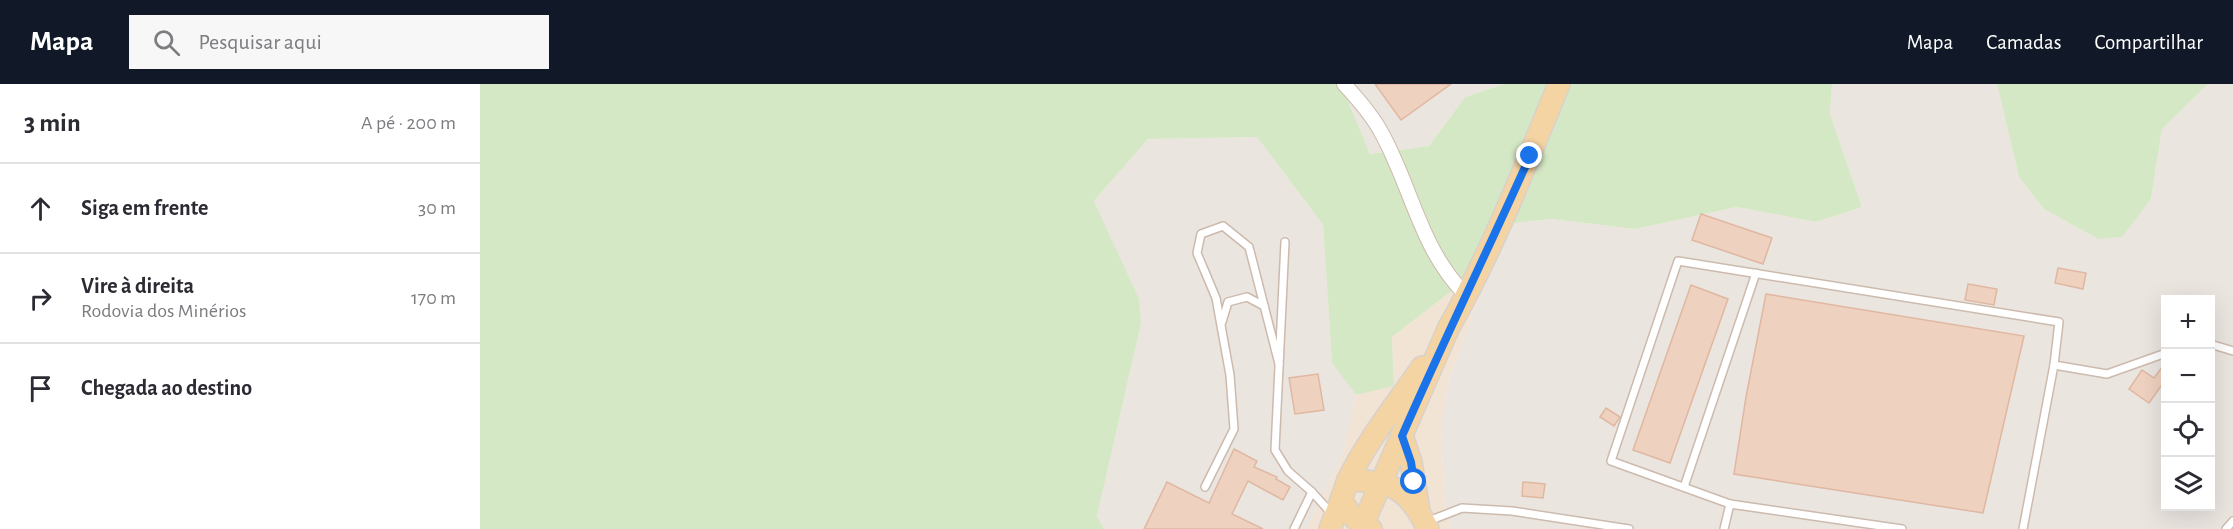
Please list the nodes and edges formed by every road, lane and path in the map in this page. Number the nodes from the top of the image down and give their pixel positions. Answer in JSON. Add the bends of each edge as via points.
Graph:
{"nodes":[{"id":1,"x":1344,"y":84,"type":"edge"},
{"id":2,"x":1559,"y":84,"type":"edge"},
{"id":3,"x":1285,"y":242,"type":"dead end"},
{"id":4,"x":1756,"y":273,"type":"junction"},
{"id":5,"x":1467,"y":296,"type":"junction"},
{"id":6,"x":1264,"y":306,"type":"junction"},
{"id":7,"x":1221,"y":325,"type":"junction"},
{"id":8,"x":1449,"y":327,"type":"junction"},
{"id":9,"x":2215,"y":345,"type":"edge"},
{"id":10,"x":2233,"y":351,"type":"edge"},
{"id":11,"x":2161,"y":355,"type":"edge"},
{"id":12,"x":1279,"y":364,"type":"junction"},
{"id":13,"x":2054,"y":365,"type":"junction"},
{"id":14,"x":1402,"y":436,"type":"junction"},
{"id":15,"x":1382,"y":483,"type":"junction"},
{"id":16,"x":1205,"y":487,"type":"dead end"},
{"id":17,"x":1684,"y":487,"type":"junction"},
{"id":18,"x":1312,"y":492,"type":"junction"},
{"id":19,"x":1730,"y":504,"type":"junction"},
{"id":20,"x":1338,"y":506,"type":"edge"},
{"id":21,"x":1424,"y":521,"type":"edge"},
{"id":22,"x":2233,"y":522,"type":"edge"},
{"id":23,"x":1365,"y":528,"type":"edge"},
{"id":24,"x":1294,"y":529,"type":"edge"},
{"id":25,"x":1629,"y":529,"type":"edge"},
{"id":26,"x":1724,"y":529,"type":"edge"},
{"id":27,"x":1902,"y":529,"type":"edge"},
{"id":28,"x":2023,"y":529,"type":"edge"},
{"id":29,"x":2226,"y":529,"type":"edge"}],
"edges":[{"from":1,"to":5,"type":"street","via":[[1381,131],[1443,270]]},
{"from":2,"to":5,"type":"main road"},
{"from":3,"to":12,"type":"lane"},
{"from":4,"to":13,"type":"lane","via":[[2059,322]]},
{"from":4,"to":17,"type":"lane"},
{"from":4,"to":17,"type":"lane","via":[[1678,261],[1611,461]]},
{"from":5,"to":8,"type":"main road"},
{"from":6,"to":7,"type":"lane","via":[[1247,297],[1228,302]]},
{"from":6,"to":7,"type":"lane","via":[[1249,247],[1223,226],[1201,234],[1197,253],[1216,298]]},
{"from":6,"to":12,"type":"lane"},
{"from":7,"to":16,"type":"lane","via":[[1234,429]]},
{"from":8,"to":14,"type":"main road"},
{"from":8,"to":20,"type":"main road","via":[[1357,460]]},
{"from":9,"to":10,"type":"lane"},
{"from":11,"to":13,"type":"lane","via":[[2107,374]]},
{"from":12,"to":18,"type":"lane","via":[[1275,450],[1288,471]]},
{"from":13,"to":28,"type":"lane"},
{"from":14,"to":15,"type":"main road"},
{"from":14,"to":21,"type":"main road"},
{"from":15,"to":20,"type":"main road"},
{"from":15,"to":21,"type":"main road","via":[[1405,494]]},
{"from":15,"to":23,"type":"main road"},
{"from":17,"to":19,"type":"lane"},
{"from":18,"to":20,"type":"lane"},
{"from":18,"to":24,"type":"lane"},
{"from":19,"to":26,"type":"lane"},
{"from":19,"to":27,"type":"lane"},
{"from":20,"to":23,"type":"main road"},
{"from":21,"to":25,"type":"lane","via":[[1462,507]]},
{"from":22,"to":29,"type":"lane"}]}
